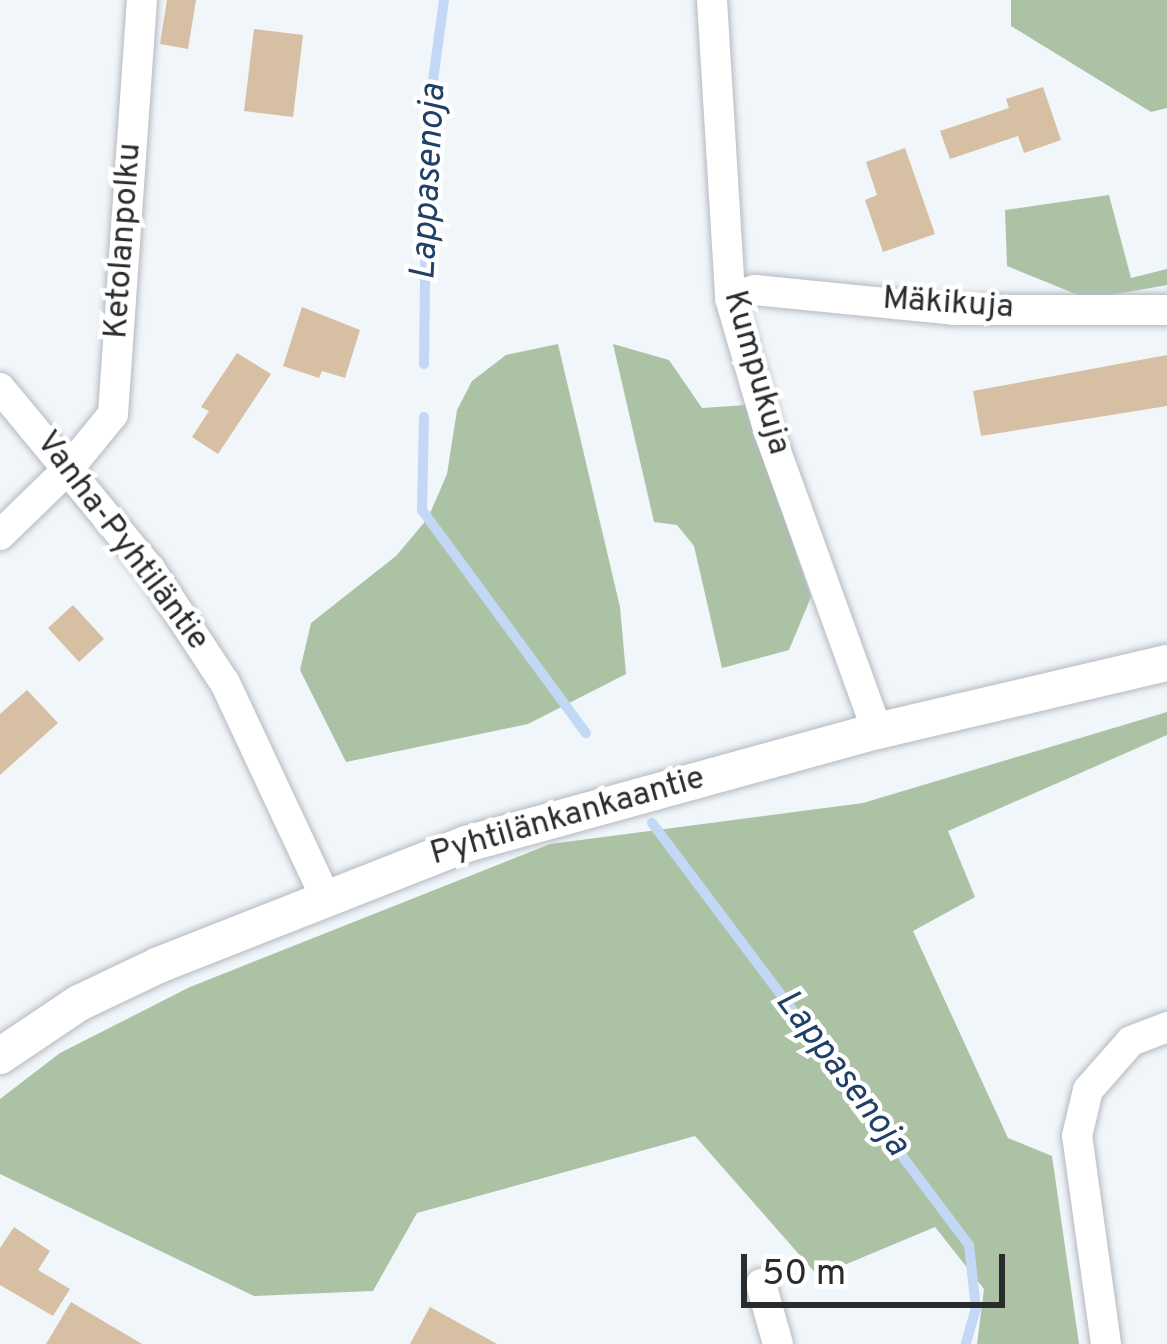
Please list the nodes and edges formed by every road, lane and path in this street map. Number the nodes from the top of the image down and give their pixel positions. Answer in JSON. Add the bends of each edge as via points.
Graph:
{"nodes":[{"id":1,"x":142,"y":0,"type":"edge"},
{"id":2,"x":712,"y":0,"type":"edge"},
{"id":3,"x":730,"y":298,"type":"junction"},
{"id":4,"x":1167,"y":310,"type":"edge"},
{"id":5,"x":0,"y":388,"type":"edge"},
{"id":6,"x":70,"y":467,"type":"junction"},
{"id":7,"x":0,"y":535,"type":"edge"},
{"id":8,"x":1167,"y":663,"type":"edge"},
{"id":9,"x":878,"y":731,"type":"junction"},
{"id":10,"x":325,"y":896,"type":"junction"},
{"id":11,"x":1167,"y":1027,"type":"edge"},
{"id":12,"x":0,"y":1056,"type":"edge"},
{"id":13,"x":761,"y":1284,"type":"dead end"},
{"id":14,"x":778,"y":1344,"type":"edge"},
{"id":15,"x":1106,"y":1344,"type":"edge"}],
"edges":[{"from":1,"to":6,"type":"street","name":"Ketolanpolku","via":[[113,414]]},
{"from":2,"to":3,"type":"street","name":"Kumpukuja"},
{"from":3,"to":4,"type":"street","name":"Mäkikuja","via":[[755,290],[954,310]]},
{"from":3,"to":9,"type":"street","name":"Kumpukuja","via":[[769,432]]},
{"from":5,"to":6,"type":"street","name":"Vanha-Pyhtiläntie"},
{"from":6,"to":7,"type":"street","name":"Ketolanpolku"},
{"from":6,"to":10,"type":"street","name":"Vanha-Pyhtiläntie","via":[[150,568],[224,683]]},
{"from":8,"to":9,"type":"street","name":"Pyhtilänkankaantie"},
{"from":9,"to":10,"type":"street","name":"Pyhtilänkankaantie","via":[[466,844]]},
{"from":10,"to":12,"type":"street","name":"Pyhtilänkankaantie","via":[[80,1004]]},
{"from":11,"to":15,"type":"street","via":[[1131,1041],[1088,1090],[1077,1136]]},
{"from":13,"to":14,"type":"street"}]}
